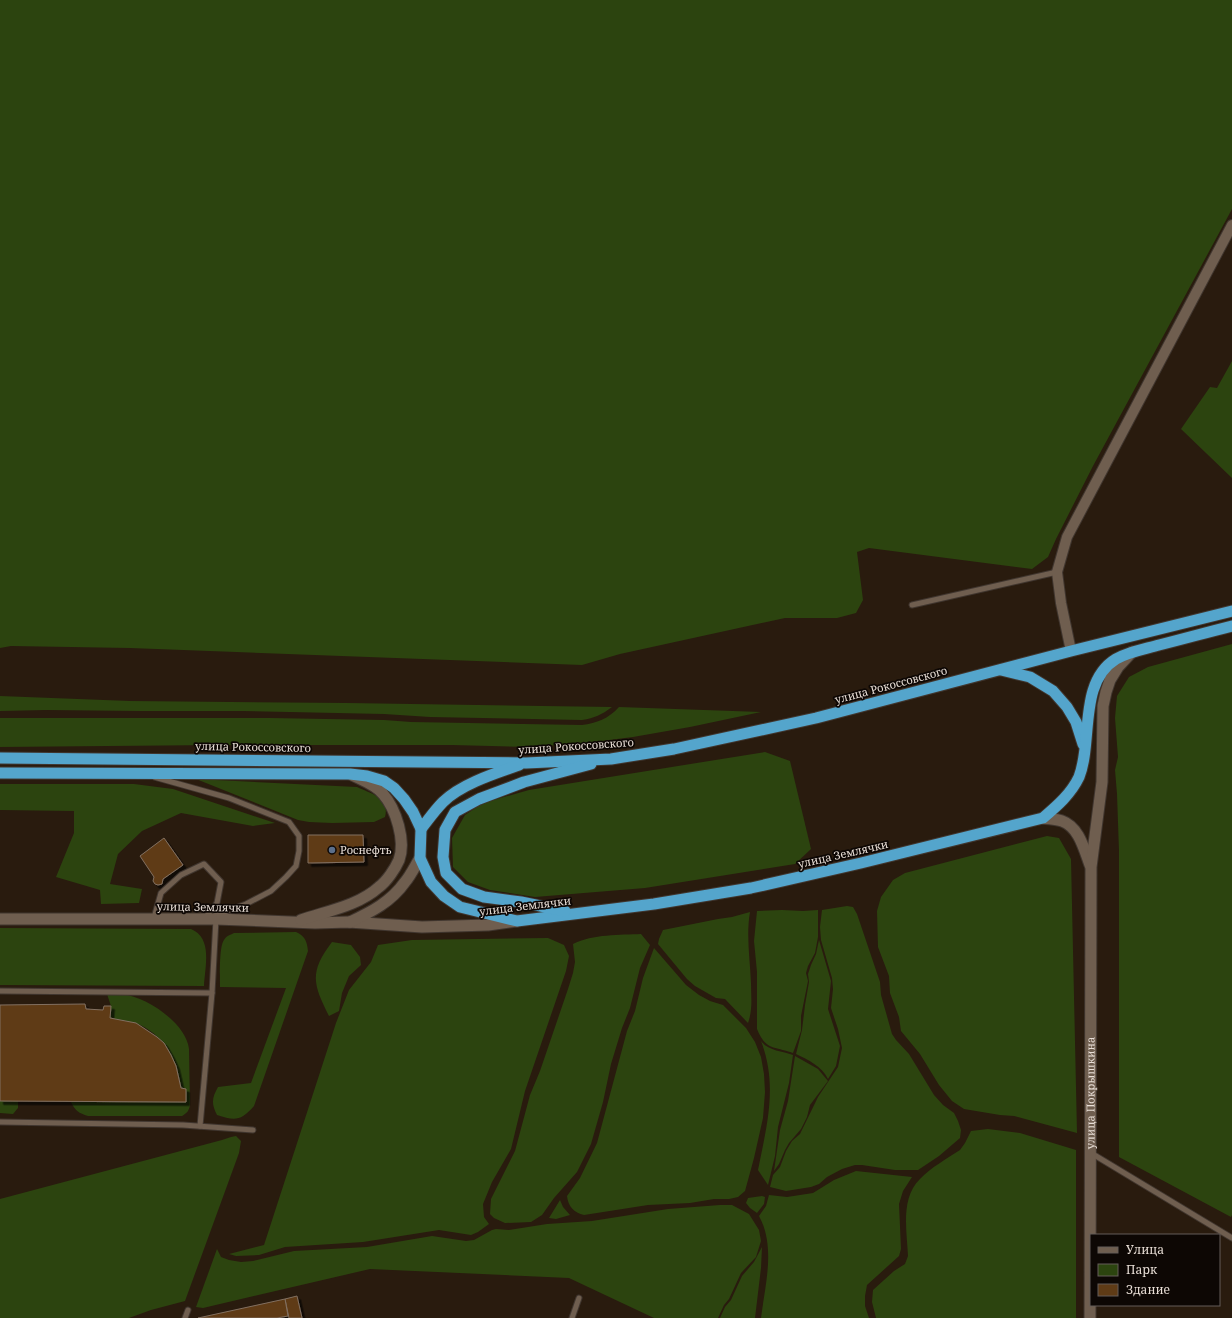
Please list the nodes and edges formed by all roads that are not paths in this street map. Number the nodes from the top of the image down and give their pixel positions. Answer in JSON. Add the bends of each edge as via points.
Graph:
{"nodes":[{"id":1,"x":1232,"y":225,"type":"edge"},
{"id":2,"x":1057,"y":572,"type":"junction"},
{"id":3,"x":912,"y":605,"type":"dead end"},
{"id":4,"x":1232,"y":611,"type":"edge"},
{"id":5,"x":1232,"y":626,"type":"edge"},
{"id":6,"x":1071,"y":650,"type":"junction"},
{"id":7,"x":1132,"y":652,"type":"junction"},
{"id":8,"x":998,"y":670,"type":"junction"},
{"id":9,"x":1084,"y":748,"type":"junction"},
{"id":10,"x":0,"y":758,"type":"edge"},
{"id":11,"x":611,"y":758,"type":"junction"},
{"id":12,"x":526,"y":763,"type":"junction"},
{"id":13,"x":0,"y":773,"type":"edge"},
{"id":14,"x":139,"y":774,"type":"junction"},
{"id":15,"x":350,"y":774,"type":"junction"},
{"id":16,"x":1043,"y":818,"type":"junction"},
{"id":17,"x":421,"y":829,"type":"junction"},
{"id":18,"x":420,"y":858,"type":"junction"},
{"id":19,"x":1091,"y":867,"type":"junction"},
{"id":20,"x":574,"y":913,"type":"junction"},
{"id":21,"x":0,"y":918,"type":"edge"},
{"id":22,"x":154,"y":918,"type":"junction"},
{"id":23,"x":204,"y":919,"type":"junction"},
{"id":24,"x":216,"y":919,"type":"junction"},
{"id":25,"x":517,"y":921,"type":"junction"},
{"id":26,"x":292,"y":922,"type":"junction"},
{"id":27,"x":349,"y":922,"type":"junction"},
{"id":28,"x":0,"y":991,"type":"edge"},
{"id":29,"x":212,"y":993,"type":"junction"},
{"id":30,"x":0,"y":1122,"type":"edge"},
{"id":31,"x":200,"y":1126,"type":"junction"},
{"id":32,"x":253,"y":1130,"type":"dead end"},
{"id":33,"x":1090,"y":1153,"type":"junction"},
{"id":34,"x":1232,"y":1238,"type":"edge"},
{"id":35,"x":579,"y":1298,"type":"dead end"},
{"id":36,"x":188,"y":1310,"type":"dead end"},
{"id":37,"x":185,"y":1318,"type":"edge"},
{"id":38,"x":572,"y":1318,"type":"edge"},
{"id":39,"x":1090,"y":1318,"type":"edge"}],
"edges":[{"from":1,"to":2,"type":"street","via":[[1067,537]]},
{"from":2,"to":3,"type":"lane"},
{"from":2,"to":6,"type":"street"},
{"from":4,"to":6,"type":"highway","name":"улица Рокоссовского"},
{"from":5,"to":7,"type":"highway"},
{"from":6,"to":8,"type":"highway","name":"улица Рокоссовского"},
{"from":7,"to":9,"type":"highway","via":[[1115,660],[1101,672],[1090,703]]},
{"from":7,"to":19,"type":"main road","via":[[1110,680],[1103,706],[1102,782]]},
{"from":8,"to":9,"type":"highway","via":[[1030,677],[1053,691],[1076,722]]},
{"from":8,"to":11,"type":"highway","name":"улица Рокоссовского","via":[[816,718],[674,749]]},
{"from":9,"to":16,"type":"highway","via":[[1079,777],[1062,801]]},
{"from":10,"to":12,"type":"highway","name":"улица Рокоссовского"},
{"from":11,"to":12,"type":"highway","name":"улица Рокоссовского"},
{"from":11,"to":20,"type":"highway","via":[[524,782],[479,798],[455,812],[445,830],[443,857],[446,874],[462,889],[484,897]]},
{"from":12,"to":17,"type":"highway","via":[[487,776],[460,790],[443,801]]},
{"from":13,"to":14,"type":"highway"},
{"from":14,"to":15,"type":"highway"},
{"from":14,"to":23,"type":"lane","via":[[229,798],[289,822],[299,836],[296,866],[271,891],[246,904]]},
{"from":15,"to":17,"type":"highway","via":[[384,781],[394,788],[413,812]]},
{"from":15,"to":26,"type":"main road","via":[[382,793],[391,806],[402,844],[399,860],[380,887],[364,898]]},
{"from":16,"to":19,"type":"main road","via":[[1063,821],[1075,830]]},
{"from":16,"to":20,"type":"highway","name":"улица Землячки","via":[[750,888],[654,904]]},
{"from":17,"to":18,"type":"highway"},
{"from":18,"to":25,"type":"highway","via":[[431,882],[444,896],[460,907]]},
{"from":18,"to":27,"type":"main road","via":[[392,897],[376,909]]},
{"from":19,"to":33,"type":"main road","name":"улица Покрышкина"},
{"from":20,"to":25,"type":"highway","name":"улица Землячки"},
{"from":21,"to":22,"type":"main road","name":"улица Землячки"},
{"from":22,"to":23,"type":"main road","name":"улица Землячки"},
{"from":22,"to":23,"type":"lane","via":[[161,893],[181,875],[204,864],[221,882],[217,903]]},
{"from":23,"to":24,"type":"main road","name":"улица Землячки"},
{"from":24,"to":26,"type":"main road","name":"улица Землячки"},
{"from":24,"to":29,"type":"lane"},
{"from":25,"to":27,"type":"main road","name":"улица Землячки","via":[[488,925],[422,927]]},
{"from":26,"to":27,"type":"main road","name":"улица Землячки"},
{"from":28,"to":29,"type":"lane"},
{"from":29,"to":31,"type":"lane"},
{"from":30,"to":31,"type":"lane"},
{"from":31,"to":32,"type":"lane"},
{"from":33,"to":34,"type":"lane"},
{"from":33,"to":39,"type":"main road","name":"улица Покрышкина"},
{"from":35,"to":38,"type":"lane"},
{"from":36,"to":37,"type":"lane"}]}
